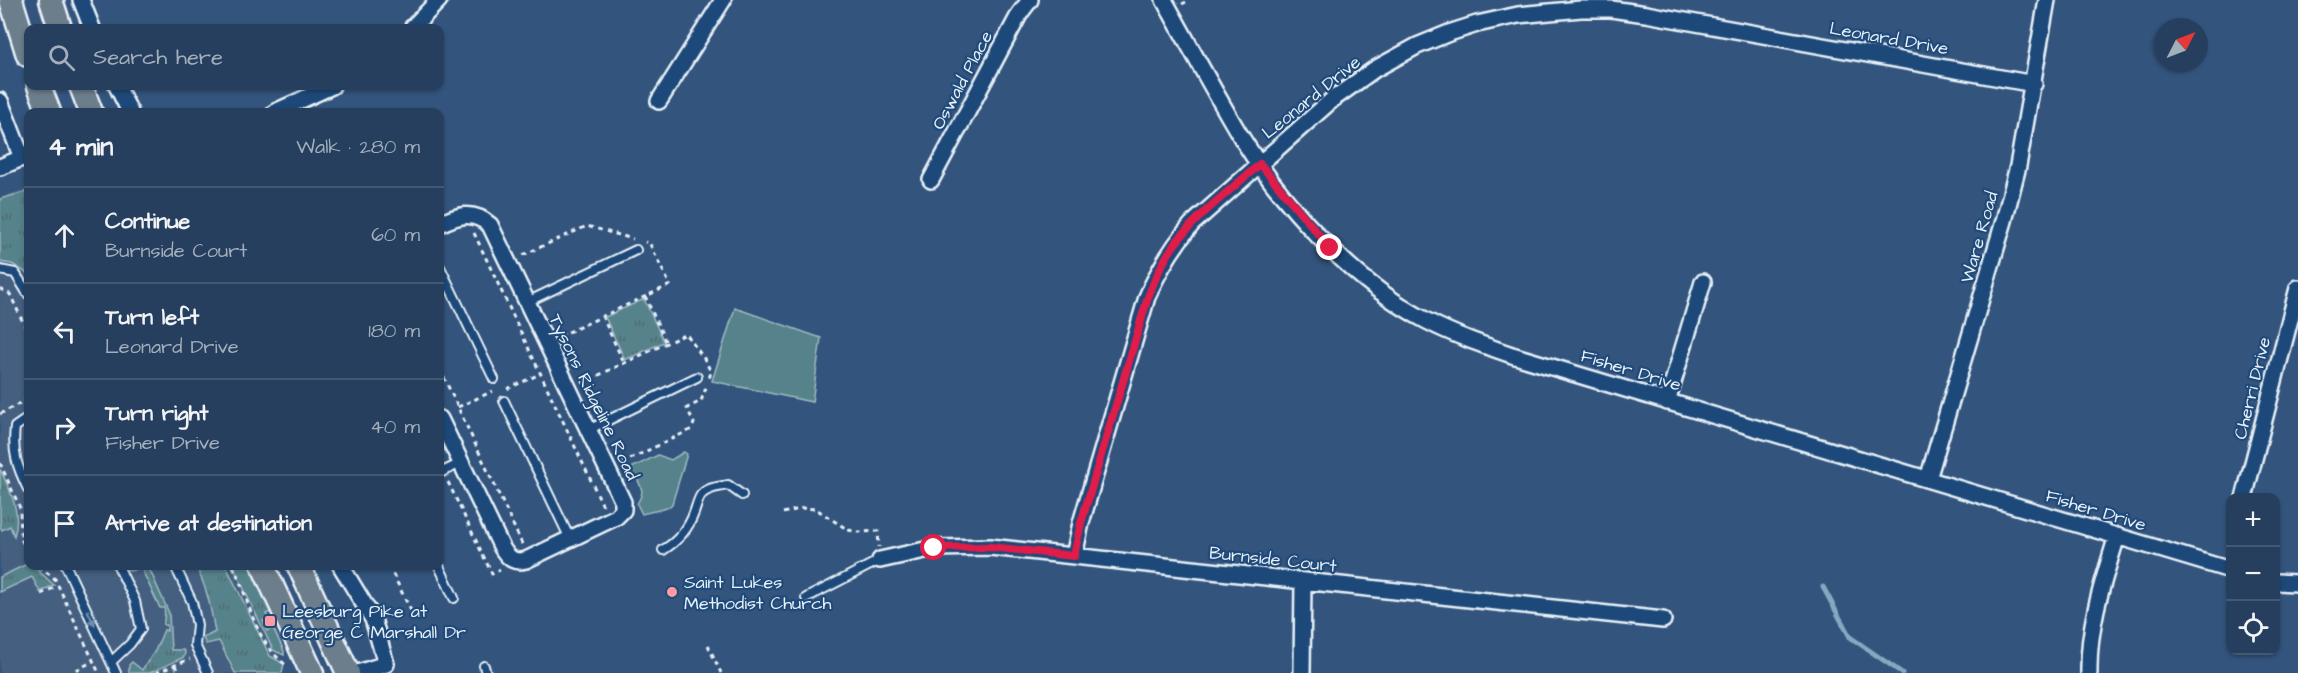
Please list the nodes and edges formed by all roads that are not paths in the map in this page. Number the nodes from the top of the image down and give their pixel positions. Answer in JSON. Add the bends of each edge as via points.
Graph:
{"nodes":[{"id":1,"x":11,"y":0,"type":"edge"},
{"id":2,"x":51,"y":0,"type":"edge"},
{"id":3,"x":81,"y":0,"type":"edge"},
{"id":4,"x":439,"y":0,"type":"edge"},
{"id":5,"x":723,"y":0,"type":"edge"},
{"id":6,"x":1030,"y":0,"type":"edge"},
{"id":7,"x":1164,"y":0,"type":"edge"},
{"id":8,"x":2047,"y":0,"type":"edge"},
{"id":9,"x":59,"y":24,"type":"edge"},
{"id":10,"x":90,"y":24,"type":"edge"},
{"id":11,"x":416,"y":24,"type":"edge"},
{"id":12,"x":24,"y":43,"type":"edge"},
{"id":13,"x":2034,"y":84,"type":"junction"},
{"id":14,"x":41,"y":90,"type":"edge"},
{"id":15,"x":83,"y":90,"type":"edge"},
{"id":16,"x":119,"y":90,"type":"edge"},
{"id":17,"x":323,"y":90,"type":"edge"},
{"id":18,"x":0,"y":101,"type":"edge"},
{"id":19,"x":659,"y":101,"type":"dead end"},
{"id":20,"x":47,"y":108,"type":"edge"},
{"id":21,"x":89,"y":108,"type":"edge"},
{"id":22,"x":128,"y":108,"type":"edge"},
{"id":23,"x":284,"y":108,"type":"edge"},
{"id":24,"x":24,"y":155,"type":"edge"},
{"id":25,"x":24,"y":157,"type":"edge"},
{"id":26,"x":1260,"y":164,"type":"junction"},
{"id":27,"x":0,"y":167,"type":"edge"},
{"id":28,"x":930,"y":180,"type":"dead end"},
{"id":29,"x":444,"y":222,"type":"edge"},
{"id":30,"x":636,"y":250,"type":"dead end"},
{"id":31,"x":0,"y":270,"type":"edge"},
{"id":32,"x":444,"y":275,"type":"edge"},
{"id":33,"x":1703,"y":282,"type":"dead end"},
{"id":34,"x":24,"y":288,"type":"edge"},
{"id":35,"x":2298,"y":288,"type":"edge"},
{"id":36,"x":527,"y":302,"type":"junction"},
{"id":37,"x":697,"y":377,"type":"dead end"},
{"id":38,"x":494,"y":379,"type":"dead end"},
{"id":39,"x":504,"y":401,"type":"dead end"},
{"id":40,"x":1667,"y":402,"type":"junction"},
{"id":41,"x":24,"y":421,"type":"edge"},
{"id":42,"x":444,"y":427,"type":"edge"},
{"id":43,"x":588,"y":430,"type":"junction"},
{"id":44,"x":461,"y":463,"type":"junction"},
{"id":45,"x":444,"y":471,"type":"edge"},
{"id":46,"x":24,"y":479,"type":"edge"},
{"id":47,"x":1928,"y":479,"type":"junction"},
{"id":48,"x":2245,"y":493,"type":"edge"},
{"id":49,"x":742,"y":495,"type":"dead end"},
{"id":50,"x":2117,"y":536,"type":"junction"},
{"id":51,"x":570,"y":539,"type":"junction"},
{"id":52,"x":663,"y":550,"type":"dead end"},
{"id":53,"x":1074,"y":556,"type":"junction"},
{"id":54,"x":880,"y":560,"type":"joint"},
{"id":55,"x":2226,"y":566,"type":"edge"},
{"id":56,"x":68,"y":570,"type":"edge"},
{"id":57,"x":120,"y":570,"type":"edge"},
{"id":58,"x":177,"y":570,"type":"edge"},
{"id":59,"x":265,"y":570,"type":"edge"},
{"id":60,"x":301,"y":570,"type":"edge"},
{"id":61,"x":342,"y":570,"type":"edge"},
{"id":62,"x":441,"y":570,"type":"edge"},
{"id":63,"x":1303,"y":581,"type":"junction"},
{"id":64,"x":2280,"y":582,"type":"edge"},
{"id":65,"x":2298,"y":583,"type":"edge"},
{"id":66,"x":454,"y":598,"type":"dead end"},
{"id":67,"x":806,"y":598,"type":"dead end"},
{"id":68,"x":1663,"y":620,"type":"dead end"},
{"id":69,"x":111,"y":662,"type":"junction"},
{"id":70,"x":116,"y":673,"type":"edge"},
{"id":71,"x":208,"y":673,"type":"edge"},
{"id":72,"x":312,"y":673,"type":"edge"},
{"id":73,"x":348,"y":673,"type":"edge"},
{"id":74,"x":358,"y":673,"type":"edge"},
{"id":75,"x":1302,"y":673,"type":"edge"},
{"id":76,"x":2089,"y":673,"type":"edge"}],
"edges":[{"from":1,"to":12,"type":"main road"},
{"from":2,"to":9,"type":"main road"},
{"from":3,"to":10,"type":"street"},
{"from":4,"to":11,"type":"street"},
{"from":5,"to":19,"type":"street"},
{"from":6,"to":28,"type":"street","name":"Oswald Place"},
{"from":7,"to":26,"type":"street","name":"Fisher Drive"},
{"from":8,"to":13,"type":"street","name":"Ware Road"},
{"from":13,"to":26,"type":"street","name":"Leonard Drive","via":[[1646,14],[1611,9],[1547,10],[1477,24],[1417,46],[1333,99]]},
{"from":13,"to":47,"type":"street","name":"Ware Road","via":[[2004,221]]},
{"from":14,"to":20,"type":"main road"},
{"from":15,"to":21,"type":"main road"},
{"from":16,"to":22,"type":"street"},
{"from":17,"to":23,"type":"street"},
{"from":18,"to":24,"type":"street"},
{"from":25,"to":27,"type":"street"},
{"from":26,"to":40,"type":"street","name":"Fisher Drive","via":[[1330,248],[1374,286],[1425,320],[1502,352]]},
{"from":26,"to":53,"type":"street","name":"Leonard Drive","via":[[1192,224],[1160,267],[1144,307]]},
{"from":29,"to":36,"type":"street","name":"Tysons Ridgeline Road","via":[[459,215],[473,215],[490,225]]},
{"from":30,"to":36,"type":"lane"},
{"from":31,"to":34,"type":"lane","via":[[15,273]]},
{"from":32,"to":38,"type":"lane"},
{"from":33,"to":40,"type":"street"},
{"from":35,"to":48,"type":"street","name":"Cherri Drive"},
{"from":36,"to":43,"type":"street","name":"Tysons Ridgeline Road"},
{"from":37,"to":43,"type":"lane"},
{"from":39,"to":51,"type":"lane"},
{"from":40,"to":47,"type":"street","name":"Fisher Drive"},
{"from":41,"to":46,"type":"lane","via":[[15,427],[13,444]]},
{"from":42,"to":44,"type":"street"},
{"from":43,"to":51,"type":"street","name":"Tysons Ridgeline Road","via":[[623,510]]},
{"from":44,"to":45,"type":"lane"},
{"from":44,"to":51,"type":"street","name":"Tysons Ridgeline Road","via":[[511,558],[526,560]]},
{"from":47,"to":50,"type":"street","name":"Fisher Drive"},
{"from":49,"to":52,"type":"lane","via":[[729,485],[709,489],[702,494],[683,534]]},
{"from":50,"to":55,"type":"street","name":"Fisher Drive"},
{"from":50,"to":76,"type":"street","via":[[2091,628]]},
{"from":53,"to":54,"type":"street","name":"Burnside Court","via":[[954,546]]},
{"from":53,"to":63,"type":"street","name":"Burnside Court"},
{"from":54,"to":67,"type":"lane"},
{"from":56,"to":69,"type":"lane","one_way":true},
{"from":57,"to":69,"type":"lane","via":[[135,601],[141,629]]},
{"from":58,"to":71,"type":"lane","via":[[192,602],[197,625],[195,645]]},
{"from":59,"to":72,"type":"main road"},
{"from":60,"to":73,"type":"main road"},
{"from":61,"to":74,"type":"street","via":[[373,619],[386,664]]},
{"from":62,"to":66,"type":"lane"},
{"from":63,"to":68,"type":"street","name":"Burnside Court"},
{"from":63,"to":75,"type":"street"},
{"from":64,"to":65,"type":"street"},
{"from":69,"to":70,"type":"lane"}]}
